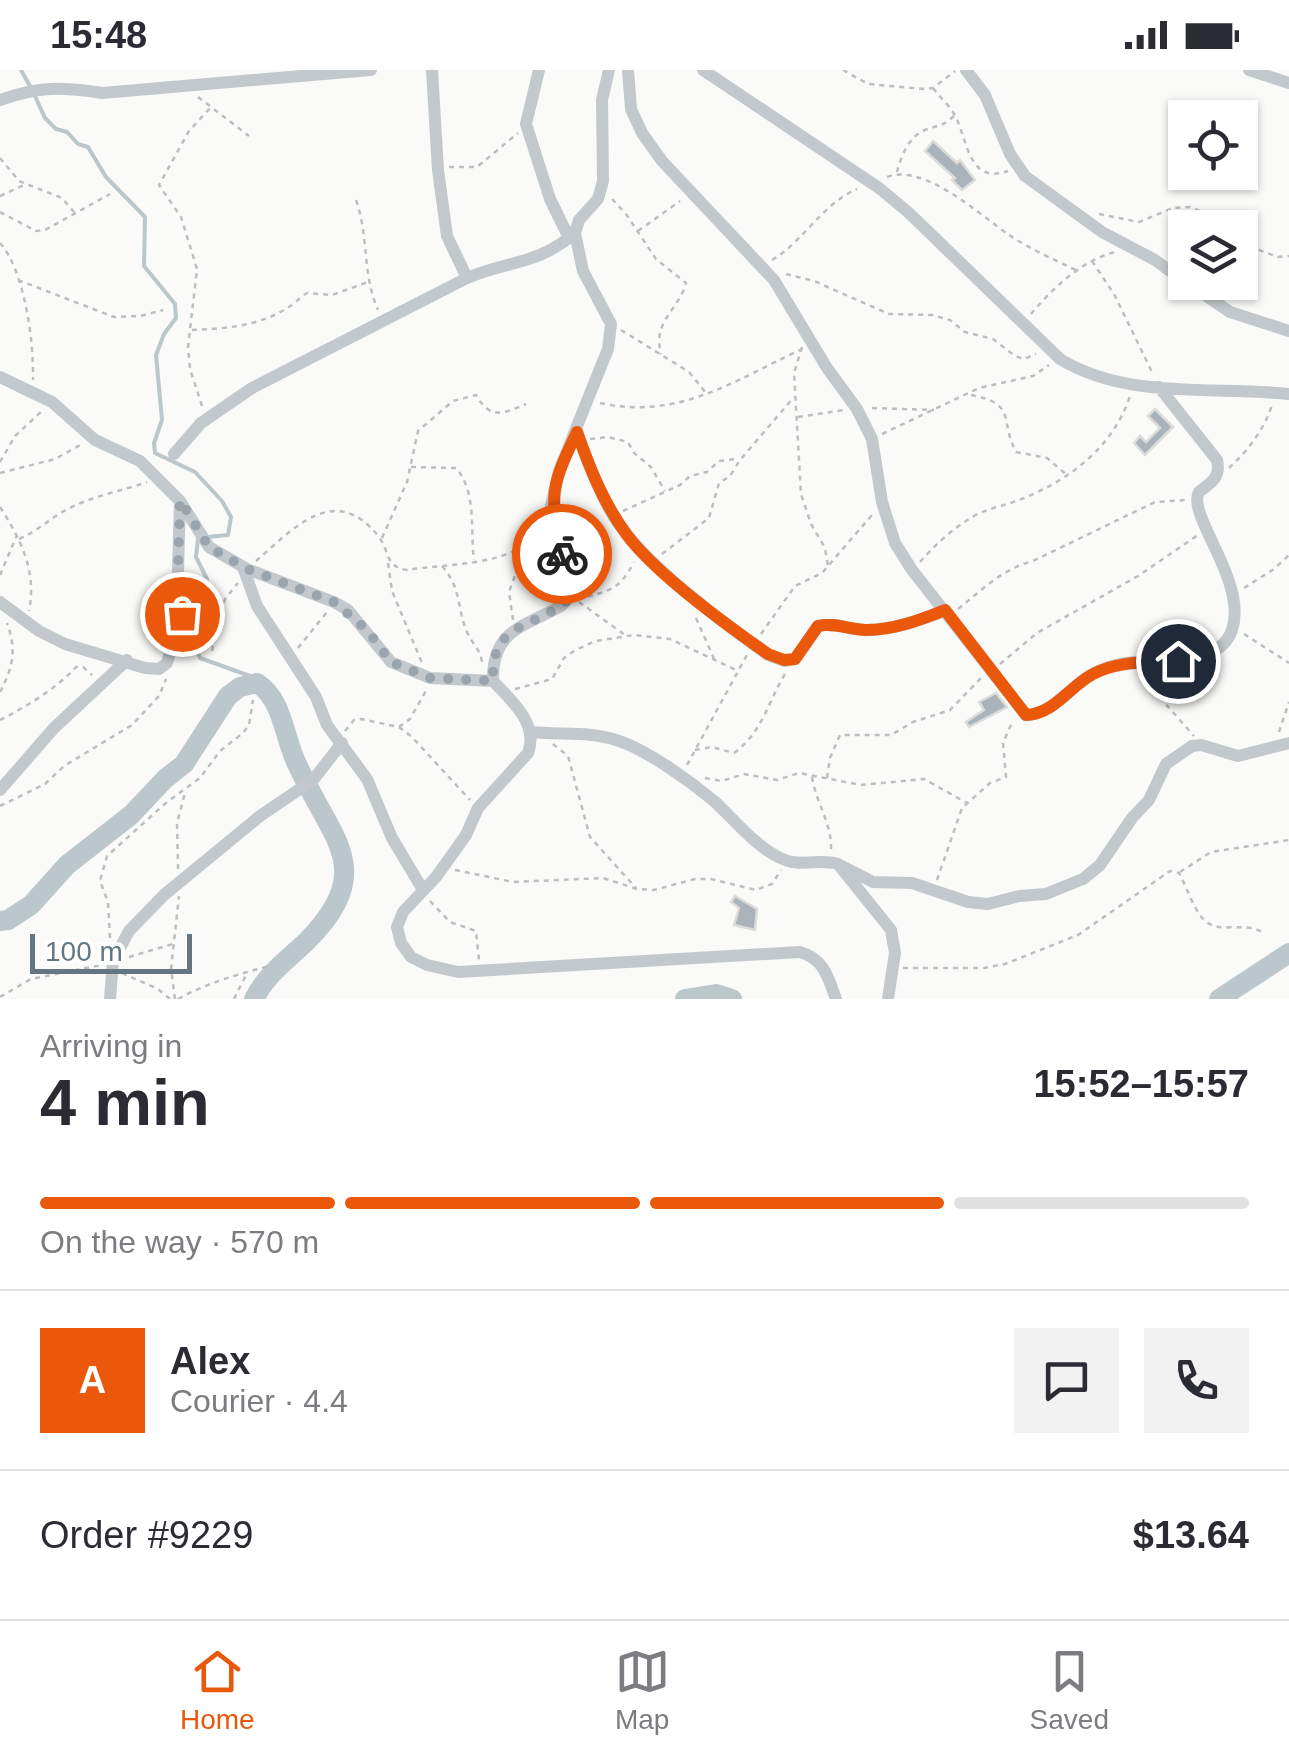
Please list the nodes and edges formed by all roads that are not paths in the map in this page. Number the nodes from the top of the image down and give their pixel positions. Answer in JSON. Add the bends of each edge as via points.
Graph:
{"nodes":[{"id":1,"x":371,"y":70,"type":"edge"},
{"id":2,"x":432,"y":70,"type":"edge"},
{"id":3,"x":540,"y":70,"type":"edge"},
{"id":4,"x":610,"y":70,"type":"edge"},
{"id":5,"x":628,"y":70,"type":"edge"},
{"id":6,"x":703,"y":70,"type":"edge"},
{"id":7,"x":966,"y":70,"type":"edge"},
{"id":8,"x":1250,"y":70,"type":"edge"},
{"id":9,"x":1289,"y":83,"type":"edge"},
{"id":10,"x":0,"y":100,"type":"edge"},
{"id":11,"x":572,"y":236,"type":"junction"},
{"id":12,"x":1168,"y":271,"type":"edge"},
{"id":13,"x":467,"y":278,"type":"junction"},
{"id":14,"x":1212,"y":300,"type":"edge"},
{"id":15,"x":1289,"y":331,"type":"edge"},
{"id":16,"x":0,"y":377,"type":"edge"},
{"id":17,"x":1159,"y":386,"type":"junction"},
{"id":18,"x":1282,"y":393,"type":"edge"},
{"id":19,"x":579,"y":438,"type":"junction"},
{"id":20,"x":174,"y":454,"type":"dead end"},
{"id":21,"x":180,"y":500,"type":"junction"},
{"id":22,"x":245,"y":570,"type":"junction"},
{"id":23,"x":0,"y":602,"type":"edge"},
{"id":24,"x":947,"y":613,"type":"junction"},
{"id":25,"x":127,"y":660,"type":"junction"},
{"id":26,"x":488,"y":679,"type":"junction"},
{"id":27,"x":536,"y":732,"type":"junction"},
{"id":28,"x":340,"y":742,"type":"junction"},
{"id":29,"x":1289,"y":743,"type":"edge"},
{"id":30,"x":0,"y":790,"type":"edge"},
{"id":31,"x":833,"y":863,"type":"junction"},
{"id":32,"x":423,"y":890,"type":"junction"},
{"id":33,"x":110,"y":999,"type":"edge"},
{"id":34,"x":836,"y":999,"type":"edge"},
{"id":35,"x":888,"y":999,"type":"edge"}],
"edges":[{"from":1,"to":10,"type":"street","via":[[102,93],[32,88]]},
{"from":2,"to":13,"type":"street","via":[[447,236]]},
{"from":3,"to":11,"type":"street","via":[[526,124],[550,199]]},
{"from":4,"to":11,"type":"street","via":[[602,100],[603,181]]},
{"from":5,"to":24,"type":"street","via":[[631,109],[642,134],[763,267],[857,409],[872,439],[895,543]]},
{"from":6,"to":17,"type":"street","via":[[908,212],[1060,359],[1078,370]]},
{"from":7,"to":12,"type":"street","via":[[1019,168],[1102,232]]},
{"from":8,"to":9,"type":"street"},
{"from":11,"to":13,"type":"street","via":[[536,260]]},
{"from":11,"to":19,"type":"street","via":[[612,324]]},
{"from":13,"to":20,"type":"street","via":[[252,388],[201,422]]},
{"from":14,"to":15,"type":"street"},
{"from":16,"to":21,"type":"street","via":[[52,402],[95,440],[140,461]]},
{"from":17,"to":18,"type":"street"},
{"from":17,"to":24,"type":"street","via":[[1217,460],[1216,478],[1195,498],[1233,592],[1231,634],[1218,649],[1178,661],[1123,662],[1090,675],[1046,710],[1026,715]]},
{"from":19,"to":24,"type":"street","via":[[613,515],[641,550],[754,644],[784,660],[795,659],[818,626],[866,630]]},
{"from":19,"to":26,"type":"street","via":[[559,471],[552,505],[573,596],[494,650]]},
{"from":21,"to":22,"type":"street","via":[[209,547]]},
{"from":21,"to":25,"type":"street","via":[[182,614],[167,663],[145,668]]},
{"from":22,"to":26,"type":"street","via":[[334,602],[391,662],[430,678]]},
{"from":22,"to":28,"type":"street","via":[[257,606]]},
{"from":23,"to":25,"type":"street","via":[[65,644]]},
{"from":25,"to":30,"type":"street"},
{"from":26,"to":27,"type":"street"},
{"from":27,"to":31,"type":"street","via":[[617,740],[714,801],[787,861]]},
{"from":27,"to":32,"type":"street","via":[[528,753],[478,808],[466,835]]},
{"from":28,"to":32,"type":"street","via":[[367,778]]},
{"from":28,"to":33,"type":"street","via":[[314,780],[260,816],[128,931],[114,961]]},
{"from":29,"to":31,"type":"street","via":[[1238,756],[1192,746],[1166,764],[1149,800],[1100,865],[1083,880],[1046,894],[968,902],[912,883],[873,882]]},
{"from":31,"to":35,"type":"street","via":[[890,930],[895,952]]},
{"from":32,"to":34,"type":"street","via":[[398,927],[400,943],[426,966],[480,972],[800,952],[822,963]]}]}
